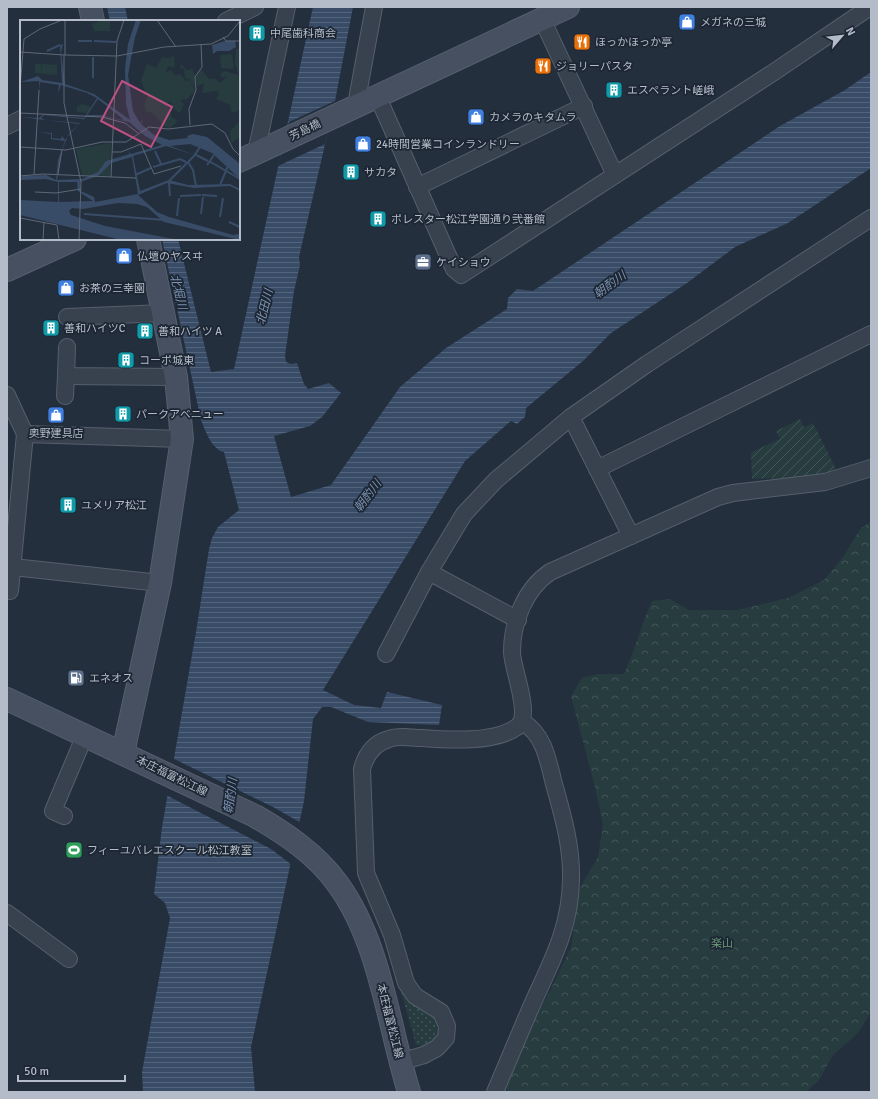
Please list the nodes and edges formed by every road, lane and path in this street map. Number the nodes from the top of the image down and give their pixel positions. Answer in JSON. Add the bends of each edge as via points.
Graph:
{"nodes":[{"id":1,"x":90,"y":7,"type":"edge"},
{"id":2,"x":255,"y":7,"type":"edge"},
{"id":3,"x":287,"y":7,"type":"edge"},
{"id":4,"x":374,"y":7,"type":"edge"},
{"id":5,"x":568,"y":7,"type":"edge"},
{"id":6,"x":870,"y":7,"type":"edge"},
{"id":7,"x":542,"y":19,"type":"junction"},
{"id":8,"x":93,"y":20,"type":"edge"},
{"id":9,"x":228,"y":20,"type":"edge"},
{"id":10,"x":377,"y":95,"type":"junction"},
{"id":11,"x":584,"y":106,"type":"junction"},
{"id":12,"x":349,"y":109,"type":"junction"},
{"id":13,"x":20,"y":120,"type":"edge"},
{"id":14,"x":7,"y":126,"type":"edge"},
{"id":15,"x":254,"y":154,"type":"edge"},
{"id":16,"x":615,"y":174,"type":"junction"},
{"id":17,"x":417,"y":187,"type":"junction"},
{"id":18,"x":871,"y":218,"type":"edge"},
{"id":19,"x":73,"y":240,"type":"edge"},
{"id":20,"x":148,"y":240,"type":"edge"},
{"id":21,"x":7,"y":270,"type":"edge"},
{"id":22,"x":164,"y":313,"type":"junction"},
{"id":23,"x":67,"y":317,"type":"dead end"},
{"id":24,"x":871,"y":334,"type":"edge"},
{"id":25,"x":67,"y":346,"type":"dead end"},
{"id":26,"x":66,"y":376,"type":"junction"},
{"id":27,"x":176,"y":377,"type":"junction"},
{"id":28,"x":7,"y":395,"type":"edge"},
{"id":29,"x":66,"y":396,"type":"dead end"},
{"id":30,"x":11,"y":413,"type":"edge"},
{"id":31,"x":571,"y":417,"type":"junction"},
{"id":32,"x":25,"y":434,"type":"junction"},
{"id":33,"x":182,"y":439,"type":"junction"},
{"id":34,"x":871,"y":468,"type":"edge"},
{"id":35,"x":597,"y":469,"type":"junction"},
{"id":36,"x":631,"y":536,"type":"junction"},
{"id":37,"x":13,"y":566,"type":"junction"},
{"id":38,"x":429,"y":572,"type":"junction"},
{"id":39,"x":160,"y":583,"type":"junction"},
{"id":40,"x":7,"y":590,"type":"edge"},
{"id":41,"x":518,"y":620,"type":"junction"},
{"id":42,"x":386,"y":654,"type":"dead end"},
{"id":43,"x":7,"y":699,"type":"edge"},
{"id":44,"x":523,"y":722,"type":"junction"},
{"id":45,"x":85,"y":735,"type":"junction"},
{"id":46,"x":123,"y":753,"type":"junction"},
{"id":47,"x":64,"y":816,"type":"dead end"},
{"id":48,"x":7,"y":913,"type":"edge"},
{"id":49,"x":69,"y":959,"type":"dead end"},
{"id":50,"x":400,"y":1062,"type":"junction"},
{"id":51,"x":409,"y":1092,"type":"edge"},
{"id":52,"x":496,"y":1092,"type":"edge"}],
"edges":[{"from":1,"to":8,"type":"street"},
{"from":2,"to":9,"type":"street"},
{"from":3,"to":15,"type":"street"},
{"from":4,"to":12,"type":"street"},
{"from":5,"to":7,"type":"street","name":"芳島橋"},
{"from":6,"to":16,"type":"street"},
{"from":7,"to":10,"type":"street","name":"芳島橋"},
{"from":7,"to":11,"type":"street"},
{"from":10,"to":12,"type":"street","name":"芳島橋"},
{"from":10,"to":17,"type":"street"},
{"from":11,"to":16,"type":"street"},
{"from":11,"to":17,"type":"street"},
{"from":12,"to":15,"type":"street","name":"芳島橋"},
{"from":13,"to":14,"type":"street"},
{"from":16,"to":17,"type":"street","via":[[460,275],[454,269]]},
{"from":18,"to":31,"type":"street","via":[[647,364]]},
{"from":19,"to":21,"type":"street"},
{"from":20,"to":22,"type":"street"},
{"from":22,"to":23,"type":"street"},
{"from":22,"to":27,"type":"street"},
{"from":24,"to":35,"type":"street"},
{"from":25,"to":26,"type":"street"},
{"from":26,"to":27,"type":"street"},
{"from":26,"to":29,"type":"street"},
{"from":27,"to":33,"type":"street"},
{"from":28,"to":30,"type":"street"},
{"from":30,"to":32,"type":"street"},
{"from":31,"to":35,"type":"street"},
{"from":31,"to":38,"type":"street","via":[[496,480],[464,514]]},
{"from":32,"to":33,"type":"street"},
{"from":32,"to":37,"type":"street"},
{"from":33,"to":39,"type":"street"},
{"from":34,"to":36,"type":"street","via":[[825,482],[718,496]]},
{"from":35,"to":36,"type":"street"},
{"from":36,"to":41,"type":"street","via":[[561,566],[542,578],[529,594]]},
{"from":37,"to":39,"type":"street"},
{"from":37,"to":40,"type":"street","via":[[10,591]]},
{"from":38,"to":41,"type":"street"},
{"from":38,"to":42,"type":"street"},
{"from":39,"to":46,"type":"street"},
{"from":41,"to":44,"type":"street","via":[[512,651]]},
{"from":43,"to":45,"type":"street","name":"本庄福富松江線"},
{"from":44,"to":50,"type":"street","via":[[509,732],[486,738],[388,739],[371,749],[364,760],[362,769],[366,873],[392,935],[406,983],[415,996],[441,1012],[447,1026],[446,1038],[437,1048]]},
{"from":44,"to":52,"type":"street","via":[[534,730],[545,747],[567,831],[571,879],[566,922],[558,948]]},
{"from":45,"to":46,"type":"street","name":"本庄福富松江線"},
{"from":45,"to":47,"type":"street","via":[[53,811]]},
{"from":46,"to":50,"type":"street","name":"本庄福富松江線","via":[[255,816],[310,853],[337,883],[359,921],[378,973]]},
{"from":48,"to":49,"type":"street"},
{"from":50,"to":51,"type":"street","name":"本庄福富松江線"}]}
